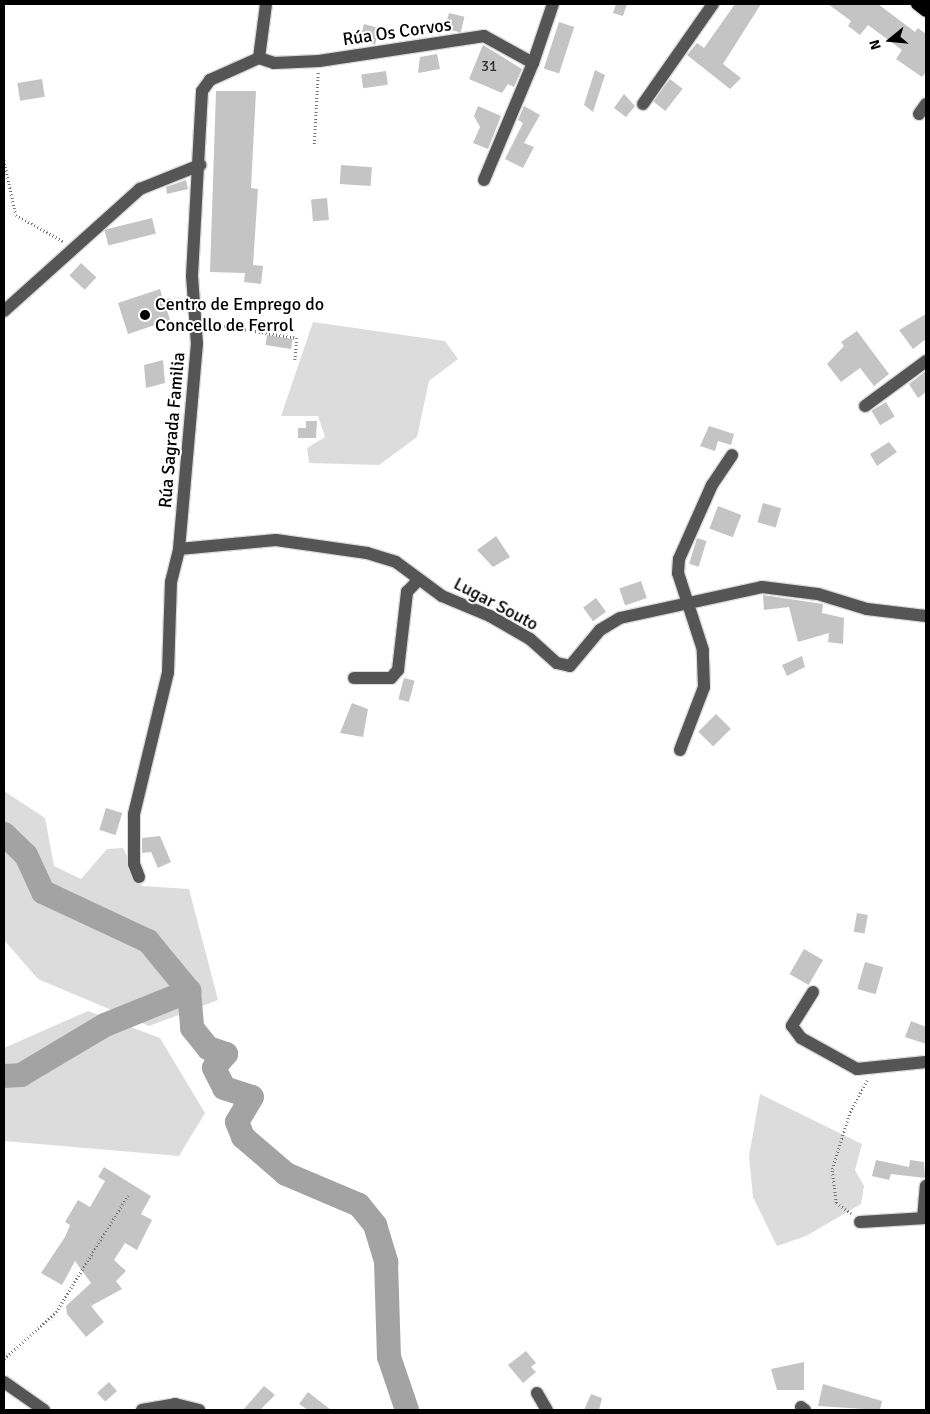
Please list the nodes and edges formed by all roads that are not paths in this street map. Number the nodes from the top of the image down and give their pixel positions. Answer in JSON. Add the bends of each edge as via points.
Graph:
{"nodes":[{"id":1,"x":266,"y":4,"type":"edge"},
{"id":2,"x":553,"y":4,"type":"edge"},
{"id":3,"x":713,"y":4,"type":"edge"},
{"id":4,"x":259,"y":58,"type":"junction"},
{"id":5,"x":533,"y":63,"type":"junction"},
{"id":6,"x":643,"y":104,"type":"dead end"},
{"id":7,"x":200,"y":165,"type":"junction"},
{"id":8,"x":484,"y":180,"type":"dead end"},
{"id":9,"x":4,"y":312,"type":"edge"},
{"id":10,"x":926,"y":361,"type":"edge"},
{"id":11,"x":866,"y":406,"type":"dead end"},
{"id":12,"x":732,"y":455,"type":"dead end"},
{"id":13,"x":179,"y":549,"type":"junction"},
{"id":14,"x":418,"y":580,"type":"junction"},
{"id":15,"x":687,"y":602,"type":"junction"},
{"id":16,"x":926,"y":616,"type":"edge"},
{"id":17,"x":354,"y":678,"type":"dead end"},
{"id":18,"x":680,"y":750,"type":"dead end"},
{"id":19,"x":138,"y":877,"type":"dead end"},
{"id":20,"x":813,"y":992,"type":"dead end"},
{"id":21,"x":926,"y":1062,"type":"edge"},
{"id":22,"x":926,"y":1186,"type":"edge"},
{"id":23,"x":925,"y":1218,"type":"edge"},
{"id":24,"x":860,"y":1222,"type":"road end"},
{"id":25,"x":4,"y":1382,"type":"edge"},
{"id":26,"x":537,"y":1393,"type":"dead end"},
{"id":27,"x":44,"y":1410,"type":"edge"},
{"id":28,"x":142,"y":1410,"type":"edge"},
{"id":29,"x":199,"y":1410,"type":"edge"},
{"id":30,"x":548,"y":1410,"type":"edge"}],
"edges":[{"from":1,"to":4,"type":"street"},
{"from":2,"to":5,"type":"street"},
{"from":3,"to":6,"type":"street"},
{"from":4,"to":5,"type":"street","name":"Rúa Os Corvos","via":[[274,63],[319,61],[484,36]]},
{"from":4,"to":7,"type":"street","name":"Rúa Sagrada Familia","via":[[210,80],[202,91]]},
{"from":5,"to":8,"type":"street"},
{"from":7,"to":9,"type":"street","via":[[140,189]]},
{"from":7,"to":13,"type":"street","name":"Rúa Sagrada Familia","via":[[192,276],[195,322]]},
{"from":10,"to":11,"type":"street"},
{"from":12,"to":15,"type":"street","via":[[712,485],[679,559],[678,573]]},
{"from":13,"to":14,"type":"street","name":"Lugar Souto","via":[[276,540],[367,553],[396,562]]},
{"from":13,"to":19,"type":"street","name":"Rúa Sagrada Familia","via":[[171,582],[164,699],[134,814],[134,864]]},
{"from":14,"to":15,"type":"street","name":"Lugar Souto","via":[[530,639],[557,663],[570,666],[600,630],[620,618]]},
{"from":14,"to":17,"type":"street","via":[[408,592],[398,670],[391,678]]},
{"from":15,"to":16,"type":"street","name":"Lugar Souto","via":[[762,587],[818,594],[867,609]]},
{"from":15,"to":18,"type":"street","via":[[703,650],[704,687]]},
{"from":20,"to":21,"type":"street","via":[[792,1026],[801,1038],[857,1069]]},
{"from":22,"to":23,"type":"street"},
{"from":23,"to":24,"type":"street"},
{"from":25,"to":27,"type":"street"},
{"from":26,"to":30,"type":"street"},
{"from":28,"to":29,"type":"street","via":[[175,1404]]}]}
